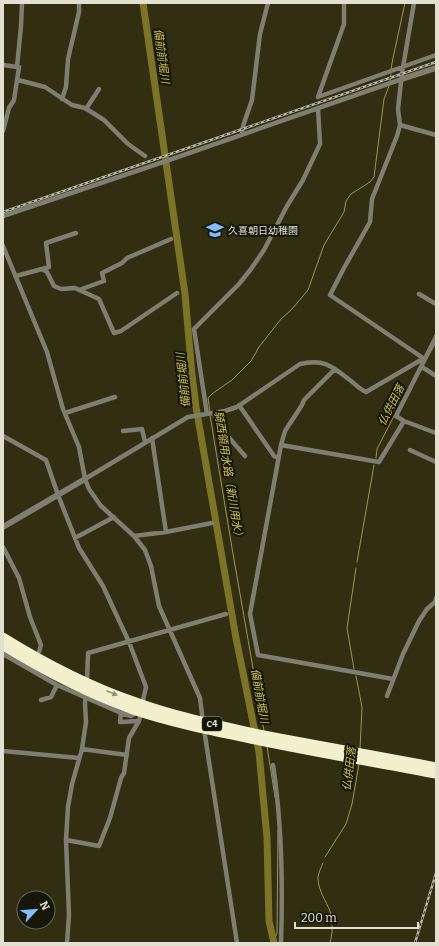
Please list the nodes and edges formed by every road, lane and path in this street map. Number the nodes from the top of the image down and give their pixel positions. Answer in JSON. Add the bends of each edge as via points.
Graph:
{"nodes":[{"id":1,"x":22,"y":3,"type":"edge"},
{"id":2,"x":79,"y":3,"type":"edge"},
{"id":3,"x":268,"y":3,"type":"edge"},
{"id":4,"x":344,"y":3,"type":"edge"},
{"id":5,"x":414,"y":3,"type":"edge"},
{"id":6,"x":436,"y":55,"type":"edge"},
{"id":7,"x":3,"y":65,"type":"edge"},
{"id":8,"x":17,"y":66,"type":"junction"},
{"id":9,"x":404,"y":66,"type":"junction"},
{"id":10,"x":436,"y":68,"type":"edge"},
{"id":11,"x":402,"y":79,"type":"junction"},
{"id":12,"x":18,"y":80,"type":"junction"},
{"id":13,"x":99,"y":88,"type":"dead end"},
{"id":14,"x":62,"y":99,"type":"junction"},
{"id":15,"x":318,"y":108,"type":"junction"},
{"id":16,"x":86,"y":109,"type":"junction"},
{"id":17,"x":400,"y":125,"type":"junction"},
{"id":18,"x":3,"y":131,"type":"edge"},
{"id":19,"x":242,"y":134,"type":"junction"},
{"id":20,"x":436,"y":135,"type":"edge"},
{"id":21,"x":145,"y":156,"type":"dead end"},
{"id":22,"x":3,"y":216,"type":"edge"},
{"id":23,"x":76,"y":233,"type":"dead end"},
{"id":24,"x":171,"y":239,"type":"dead end"},
{"id":25,"x":3,"y":246,"type":"edge"},
{"id":26,"x":42,"y":269,"type":"junction"},
{"id":27,"x":16,"y":276,"type":"junction"},
{"id":28,"x":79,"y":290,"type":"junction"},
{"id":29,"x":177,"y":293,"type":"dead end"},
{"id":30,"x":419,"y":294,"type":"dead end"},
{"id":31,"x":436,"y":304,"type":"edge"},
{"id":32,"x":436,"y":338,"type":"edge"},
{"id":33,"x":425,"y":357,"type":"junction"},
{"id":34,"x":422,"y":367,"type":"junction"},
{"id":35,"x":335,"y":369,"type":"junction"},
{"id":36,"x":436,"y":376,"type":"edge"},
{"id":37,"x":115,"y":397,"type":"dead end"},
{"id":38,"x":239,"y":405,"type":"junction"},
{"id":39,"x":65,"y":413,"type":"junction"},
{"id":40,"x":213,"y":413,"type":"junction"},
{"id":41,"x":207,"y":414,"type":"junction"},
{"id":42,"x":404,"y":421,"type":"junction"},
{"id":43,"x":123,"y":431,"type":"dead end"},
{"id":44,"x":436,"y":432,"type":"edge"},
{"id":45,"x":3,"y":436,"type":"edge"},
{"id":46,"x":152,"y":438,"type":"junction"},
{"id":47,"x":145,"y":442,"type":"junction"},
{"id":48,"x":281,"y":445,"type":"junction"},
{"id":49,"x":410,"y":450,"type":"dead end"},
{"id":50,"x":245,"y":456,"type":"dead end"},
{"id":51,"x":278,"y":458,"type":"junction"},
{"id":52,"x":436,"y":462,"type":"edge"},
{"id":53,"x":85,"y":478,"type":"junction"},
{"id":54,"x":58,"y":495,"type":"junction"},
{"id":55,"x":114,"y":517,"type":"junction"},
{"id":56,"x":212,"y":523,"type":"dead end"},
{"id":57,"x":3,"y":527,"type":"edge"},
{"id":58,"x":166,"y":532,"type":"junction"},
{"id":59,"x":134,"y":536,"type":"junction"},
{"id":60,"x":75,"y":538,"type":"junction"},
{"id":61,"x":3,"y":547,"type":"edge"},
{"id":62,"x":436,"y":598,"type":"edge"},
{"id":63,"x":226,"y":614,"type":"dead end"},
{"id":64,"x":169,"y":630,"type":"junction"},
{"id":65,"x":3,"y":637,"type":"edge"},
{"id":66,"x":129,"y":642,"type":"junction"},
{"id":67,"x":3,"y":646,"type":"edge"},
{"id":68,"x":39,"y":652,"type":"dead end"},
{"id":69,"x":3,"y":654,"type":"edge"},
{"id":70,"x":48,"y":657,"type":"dead end"},
{"id":71,"x":393,"y":679,"type":"junction"},
{"id":72,"x":55,"y":684,"type":"junction"},
{"id":73,"x":388,"y":696,"type":"dead end"},
{"id":74,"x":85,"y":698,"type":"junction"},
{"id":75,"x":41,"y":700,"type":"dead end"},
{"id":76,"x":141,"y":711,"type":"junction"},
{"id":77,"x":121,"y":713,"type":"junction"},
{"id":78,"x":139,"y":721,"type":"junction"},
{"id":79,"x":82,"y":749,"type":"junction"},
{"id":80,"x":3,"y":750,"type":"edge"},
{"id":81,"x":127,"y":755,"type":"junction"},
{"id":82,"x":79,"y":758,"type":"junction"},
{"id":83,"x":273,"y":765,"type":"dead end"},
{"id":84,"x":436,"y":767,"type":"edge"},
{"id":85,"x":436,"y":774,"type":"edge"},
{"id":86,"x":66,"y":840,"type":"junction"},
{"id":87,"x":67,"y":943,"type":"edge"},
{"id":88,"x":237,"y":943,"type":"edge"},
{"id":89,"x":281,"y":943,"type":"edge"}],
"edges":[{"from":1,"to":8,"type":"street"},
{"from":2,"to":14,"type":"street"},
{"from":3,"to":19,"type":"street","via":[[260,34],[252,100]]},
{"from":4,"to":9,"type":"street","via":[[344,24],[318,97]]},
{"from":5,"to":9,"type":"street"},
{"from":6,"to":9,"type":"street"},
{"from":7,"to":8,"type":"street"},
{"from":8,"to":12,"type":"street"},
{"from":9,"to":11,"type":"street"},
{"from":10,"to":11,"type":"street"},
{"from":11,"to":15,"type":"street"},
{"from":11,"to":17,"type":"street","via":[[398,109]]},
{"from":12,"to":14,"type":"street","via":[[45,87]]},
{"from":12,"to":18,"type":"street"},
{"from":13,"to":16,"type":"street"},
{"from":14,"to":16,"type":"street"},
{"from":15,"to":19,"type":"street"},
{"from":15,"to":41,"type":"street","via":[[320,144],[264,250],[238,284],[194,329]]},
{"from":16,"to":21,"type":"street","via":[[104,120],[128,144]]},
{"from":17,"to":20,"type":"street"},
{"from":17,"to":33,"type":"street","via":[[372,199],[370,222],[330,295]]},
{"from":19,"to":22,"type":"street"},
{"from":23,"to":26,"type":"street","via":[[46,243],[49,267]]},
{"from":24,"to":28,"type":"street","via":[[127,258],[102,273],[104,281]]},
{"from":25,"to":27,"type":"street"},
{"from":26,"to":27,"type":"street"},
{"from":26,"to":28,"type":"street","via":[[47,272],[54,286]]},
{"from":27,"to":39,"type":"street","via":[[47,352]]},
{"from":28,"to":29,"type":"street","via":[[100,299],[114,333],[121,331]]},
{"from":30,"to":31,"type":"street"},
{"from":32,"to":33,"type":"street"},
{"from":33,"to":34,"type":"street"},
{"from":33,"to":35,"type":"street","via":[[366,392]]},
{"from":34,"to":36,"type":"street"},
{"from":34,"to":42,"type":"street","via":[[396,416]]},
{"from":35,"to":38,"type":"street","via":[[323,362],[311,361],[300,364]]},
{"from":35,"to":48,"type":"street","via":[[304,400]]},
{"from":37,"to":39,"type":"street"},
{"from":38,"to":40,"type":"street"},
{"from":38,"to":51,"type":"street","via":[[274,456]]},
{"from":39,"to":53,"type":"street","via":[[79,447]]},
{"from":40,"to":41,"type":"street"},
{"from":40,"to":50,"type":"street","via":[[225,433]]},
{"from":41,"to":46,"type":"street","via":[[175,424]]},
{"from":42,"to":44,"type":"street"},
{"from":42,"to":48,"type":"street","via":[[379,462]]},
{"from":43,"to":47,"type":"street","via":[[142,429]]},
{"from":45,"to":54,"type":"street","via":[[46,460]]},
{"from":46,"to":47,"type":"street"},
{"from":46,"to":58,"type":"street"},
{"from":47,"to":53,"type":"street"},
{"from":48,"to":51,"type":"street"},
{"from":49,"to":52,"type":"street"},
{"from":51,"to":71,"type":"street","via":[[250,614],[258,655]]},
{"from":53,"to":54,"type":"street"},
{"from":53,"to":55,"type":"street","via":[[89,490],[101,506]]},
{"from":54,"to":57,"type":"street"},
{"from":54,"to":60,"type":"street"},
{"from":55,"to":59,"type":"street"},
{"from":55,"to":60,"type":"street"},
{"from":56,"to":58,"type":"street"},
{"from":58,"to":59,"type":"street"},
{"from":59,"to":64,"type":"street","via":[[145,550],[151,566],[159,606]]},
{"from":60,"to":66,"type":"street","via":[[103,586]]},
{"from":61,"to":68,"type":"street","via":[[19,578],[41,645]]},
{"from":62,"to":71,"type":"street","via":[[419,621]]},
{"from":63,"to":64,"type":"street"},
{"from":64,"to":66,"type":"street"},
{"from":64,"to":88,"type":"street","via":[[200,698]]},
{"from":65,"to":84,"type":"highway","number":"C4","one_way":true,"bridge":true,"via":[[82,681],[159,710],[293,741]]},
{"from":66,"to":74,"type":"street","via":[[88,653]]},
{"from":66,"to":76,"type":"street","via":[[146,687]]},
{"from":67,"to":85,"type":"highway","number":"C4","bridge":true,"via":[[49,673],[108,700],[156,717],[212,732]]},
{"from":69,"to":72,"type":"street"},
{"from":70,"to":72,"type":"street"},
{"from":71,"to":73,"type":"street"},
{"from":72,"to":74,"type":"street"},
{"from":72,"to":75,"type":"street","via":[[51,697]]},
{"from":74,"to":77,"type":"street"},
{"from":74,"to":79,"type":"street","via":[[86,722]]},
{"from":76,"to":77,"type":"street","via":[[131,716]]},
{"from":76,"to":78,"type":"street"},
{"from":77,"to":78,"type":"street","via":[[120,722]]},
{"from":78,"to":81,"type":"street","via":[[129,738]]},
{"from":79,"to":81,"type":"street"},
{"from":79,"to":82,"type":"street"},
{"from":80,"to":82,"type":"street"},
{"from":81,"to":86,"type":"street","via":[[124,774],[99,846]]},
{"from":82,"to":86,"type":"street","via":[[68,807]]},
{"from":83,"to":89,"type":"street","via":[[280,822]]},
{"from":86,"to":87,"type":"street","via":[[70,915]]}]}
